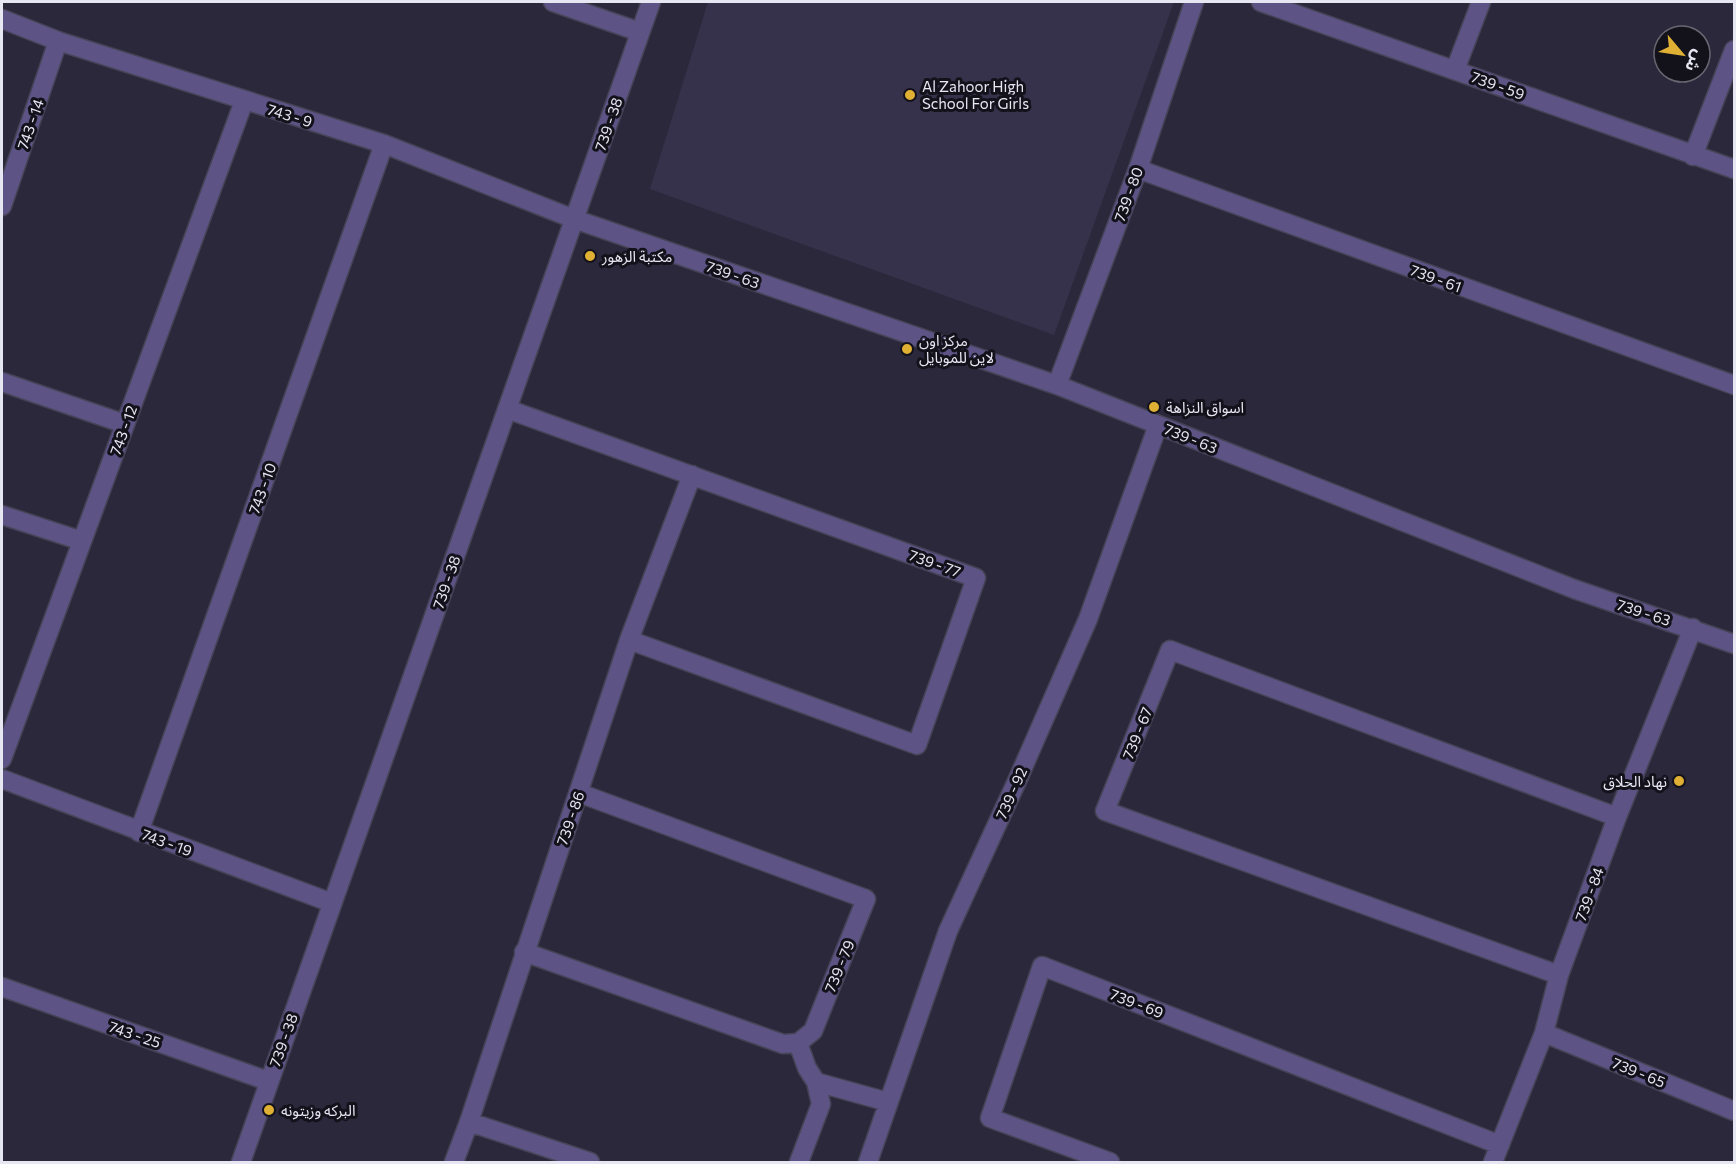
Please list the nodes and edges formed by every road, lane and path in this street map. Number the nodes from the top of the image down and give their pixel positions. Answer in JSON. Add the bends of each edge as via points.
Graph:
{"nodes":[{"id":1,"x":553,"y":2,"type":"edge"},
{"id":2,"x":651,"y":2,"type":"edge"},
{"id":3,"x":1194,"y":2,"type":"edge"},
{"id":4,"x":1261,"y":2,"type":"edge"},
{"id":5,"x":1481,"y":2,"type":"edge"},
{"id":6,"x":2,"y":19,"type":"edge"},
{"id":7,"x":640,"y":32,"type":"junction"},
{"id":8,"x":58,"y":42,"type":"junction"},
{"id":9,"x":1734,"y":50,"type":"edge"},
{"id":10,"x":1455,"y":70,"type":"junction"},
{"id":11,"x":244,"y":101,"type":"junction"},
{"id":12,"x":384,"y":144,"type":"junction"},
{"id":13,"x":1693,"y":156,"type":"junction"},
{"id":14,"x":1138,"y":169,"type":"junction"},
{"id":15,"x":1734,"y":169,"type":"edge"},
{"id":16,"x":2,"y":206,"type":"edge"},
{"id":17,"x":574,"y":219,"type":"junction"},
{"id":18,"x":2,"y":382,"type":"edge"},
{"id":19,"x":1057,"y":385,"type":"junction"},
{"id":20,"x":1734,"y":385,"type":"edge"},
{"id":21,"x":507,"y":410,"type":"junction"},
{"id":22,"x":125,"y":424,"type":"junction"},
{"id":23,"x":1158,"y":425,"type":"junction"},
{"id":24,"x":692,"y":475,"type":"junction"},
{"id":25,"x":2,"y":514,"type":"edge"},
{"id":26,"x":82,"y":541,"type":"junction"},
{"id":27,"x":1693,"y":628,"type":"junction"},
{"id":28,"x":629,"y":640,"type":"junction"},
{"id":29,"x":1734,"y":644,"type":"edge"},
{"id":30,"x":2,"y":759,"type":"edge"},
{"id":31,"x":2,"y":779,"type":"edge"},
{"id":32,"x":579,"y":793,"type":"junction"},
{"id":33,"x":1617,"y":818,"type":"junction"},
{"id":34,"x":139,"y":832,"type":"junction"},
{"id":35,"x":332,"y":903,"type":"junction"},
{"id":36,"x":524,"y":952,"type":"junction"},
{"id":37,"x":1559,"y":975,"type":"junction"},
{"id":38,"x":2,"y":987,"type":"edge"},
{"id":39,"x":1544,"y":1033,"type":"junction"},
{"id":40,"x":798,"y":1043,"type":"junction"},
{"id":41,"x":268,"y":1081,"type":"junction"},
{"id":42,"x":816,"y":1082,"type":"junction"},
{"id":43,"x":888,"y":1102,"type":"junction"},
{"id":44,"x":1734,"y":1111,"type":"edge"},
{"id":45,"x":469,"y":1122,"type":"junction"},
{"id":46,"x":1500,"y":1145,"type":"junction"},
{"id":47,"x":241,"y":1162,"type":"edge"},
{"id":48,"x":453,"y":1162,"type":"edge"},
{"id":49,"x":590,"y":1162,"type":"edge"},
{"id":50,"x":799,"y":1162,"type":"edge"},
{"id":51,"x":868,"y":1162,"type":"edge"},
{"id":52,"x":1110,"y":1162,"type":"edge"},
{"id":53,"x":1493,"y":1162,"type":"edge"}],
"edges":[{"from":1,"to":7,"type":"street"},
{"from":2,"to":7,"type":"street","name":"739 - 38"},
{"from":3,"to":14,"type":"street","name":"739 - 80"},
{"from":4,"to":10,"type":"street","name":"739 - 59"},
{"from":5,"to":10,"type":"street"},
{"from":6,"to":8,"type":"street","name":"743 - 9"},
{"from":7,"to":17,"type":"street","name":"739 - 38"},
{"from":8,"to":11,"type":"street","name":"743 - 9"},
{"from":8,"to":16,"type":"street","name":"743 - 14"},
{"from":9,"to":13,"type":"street"},
{"from":10,"to":13,"type":"street","name":"739 - 59"},
{"from":11,"to":12,"type":"street","name":"743 - 9"},
{"from":11,"to":22,"type":"street","name":"743 - 12"},
{"from":12,"to":17,"type":"street","name":"743 - 9"},
{"from":12,"to":34,"type":"street","name":"743 - 10"},
{"from":13,"to":15,"type":"street","name":"739 - 59"},
{"from":14,"to":19,"type":"street","name":"739 - 80"},
{"from":14,"to":20,"type":"street","name":"739 - 61"},
{"from":17,"to":19,"type":"street","name":"739 - 63"},
{"from":17,"to":21,"type":"street","name":"739 - 38"},
{"from":18,"to":22,"type":"street"},
{"from":19,"to":23,"type":"street","name":"739 - 63"},
{"from":21,"to":24,"type":"street","name":"739 - 77"},
{"from":21,"to":35,"type":"street","name":"739 - 38"},
{"from":22,"to":26,"type":"street","name":"743 - 12"},
{"from":23,"to":27,"type":"street","name":"739 - 63","via":[[1574,589]]},
{"from":23,"to":43,"type":"street","name":"739 - 92","via":[[1088,619],[948,931]]},
{"from":24,"to":28,"type":"street","name":"739 - 86"},
{"from":24,"to":28,"type":"street","name":"739 - 77","via":[[976,578],[917,745]]},
{"from":25,"to":26,"type":"street"},
{"from":26,"to":30,"type":"street","name":"743 - 12"},
{"from":27,"to":29,"type":"street","name":"739 - 63"},
{"from":27,"to":33,"type":"street","name":"739 - 84"},
{"from":28,"to":32,"type":"street","name":"739 - 86"},
{"from":31,"to":34,"type":"street","name":"743 - 19"},
{"from":32,"to":36,"type":"street","name":"739 - 86"},
{"from":32,"to":40,"type":"street","name":"739 - 79","via":[[866,899],[813,1031]]},
{"from":33,"to":37,"type":"street","name":"739 - 84"},
{"from":33,"to":37,"type":"street","name":"739 - 67","via":[[1170,650],[1105,811]]},
{"from":34,"to":35,"type":"street","name":"743 - 19"},
{"from":35,"to":41,"type":"street","name":"739 - 38"},
{"from":36,"to":40,"type":"street","via":[[783,1044]]},
{"from":36,"to":45,"type":"street","name":"739 - 86"},
{"from":37,"to":39,"type":"street","name":"739 - 84"},
{"from":38,"to":41,"type":"street","name":"743 - 25"},
{"from":39,"to":44,"type":"street","name":"739 - 65"},
{"from":39,"to":46,"type":"street","name":"739 - 84"},
{"from":40,"to":42,"type":"street"},
{"from":41,"to":47,"type":"street","name":"739 - 38"},
{"from":42,"to":43,"type":"street"},
{"from":42,"to":50,"type":"street","via":[[821,1104]]},
{"from":43,"to":51,"type":"street","name":"739 - 92"},
{"from":45,"to":48,"type":"street","name":"739 - 86"},
{"from":45,"to":49,"type":"street"},
{"from":46,"to":52,"type":"street","name":"739 - 69","via":[[1042,966],[990,1118]]},
{"from":46,"to":53,"type":"street","name":"739 - 84"}]}
